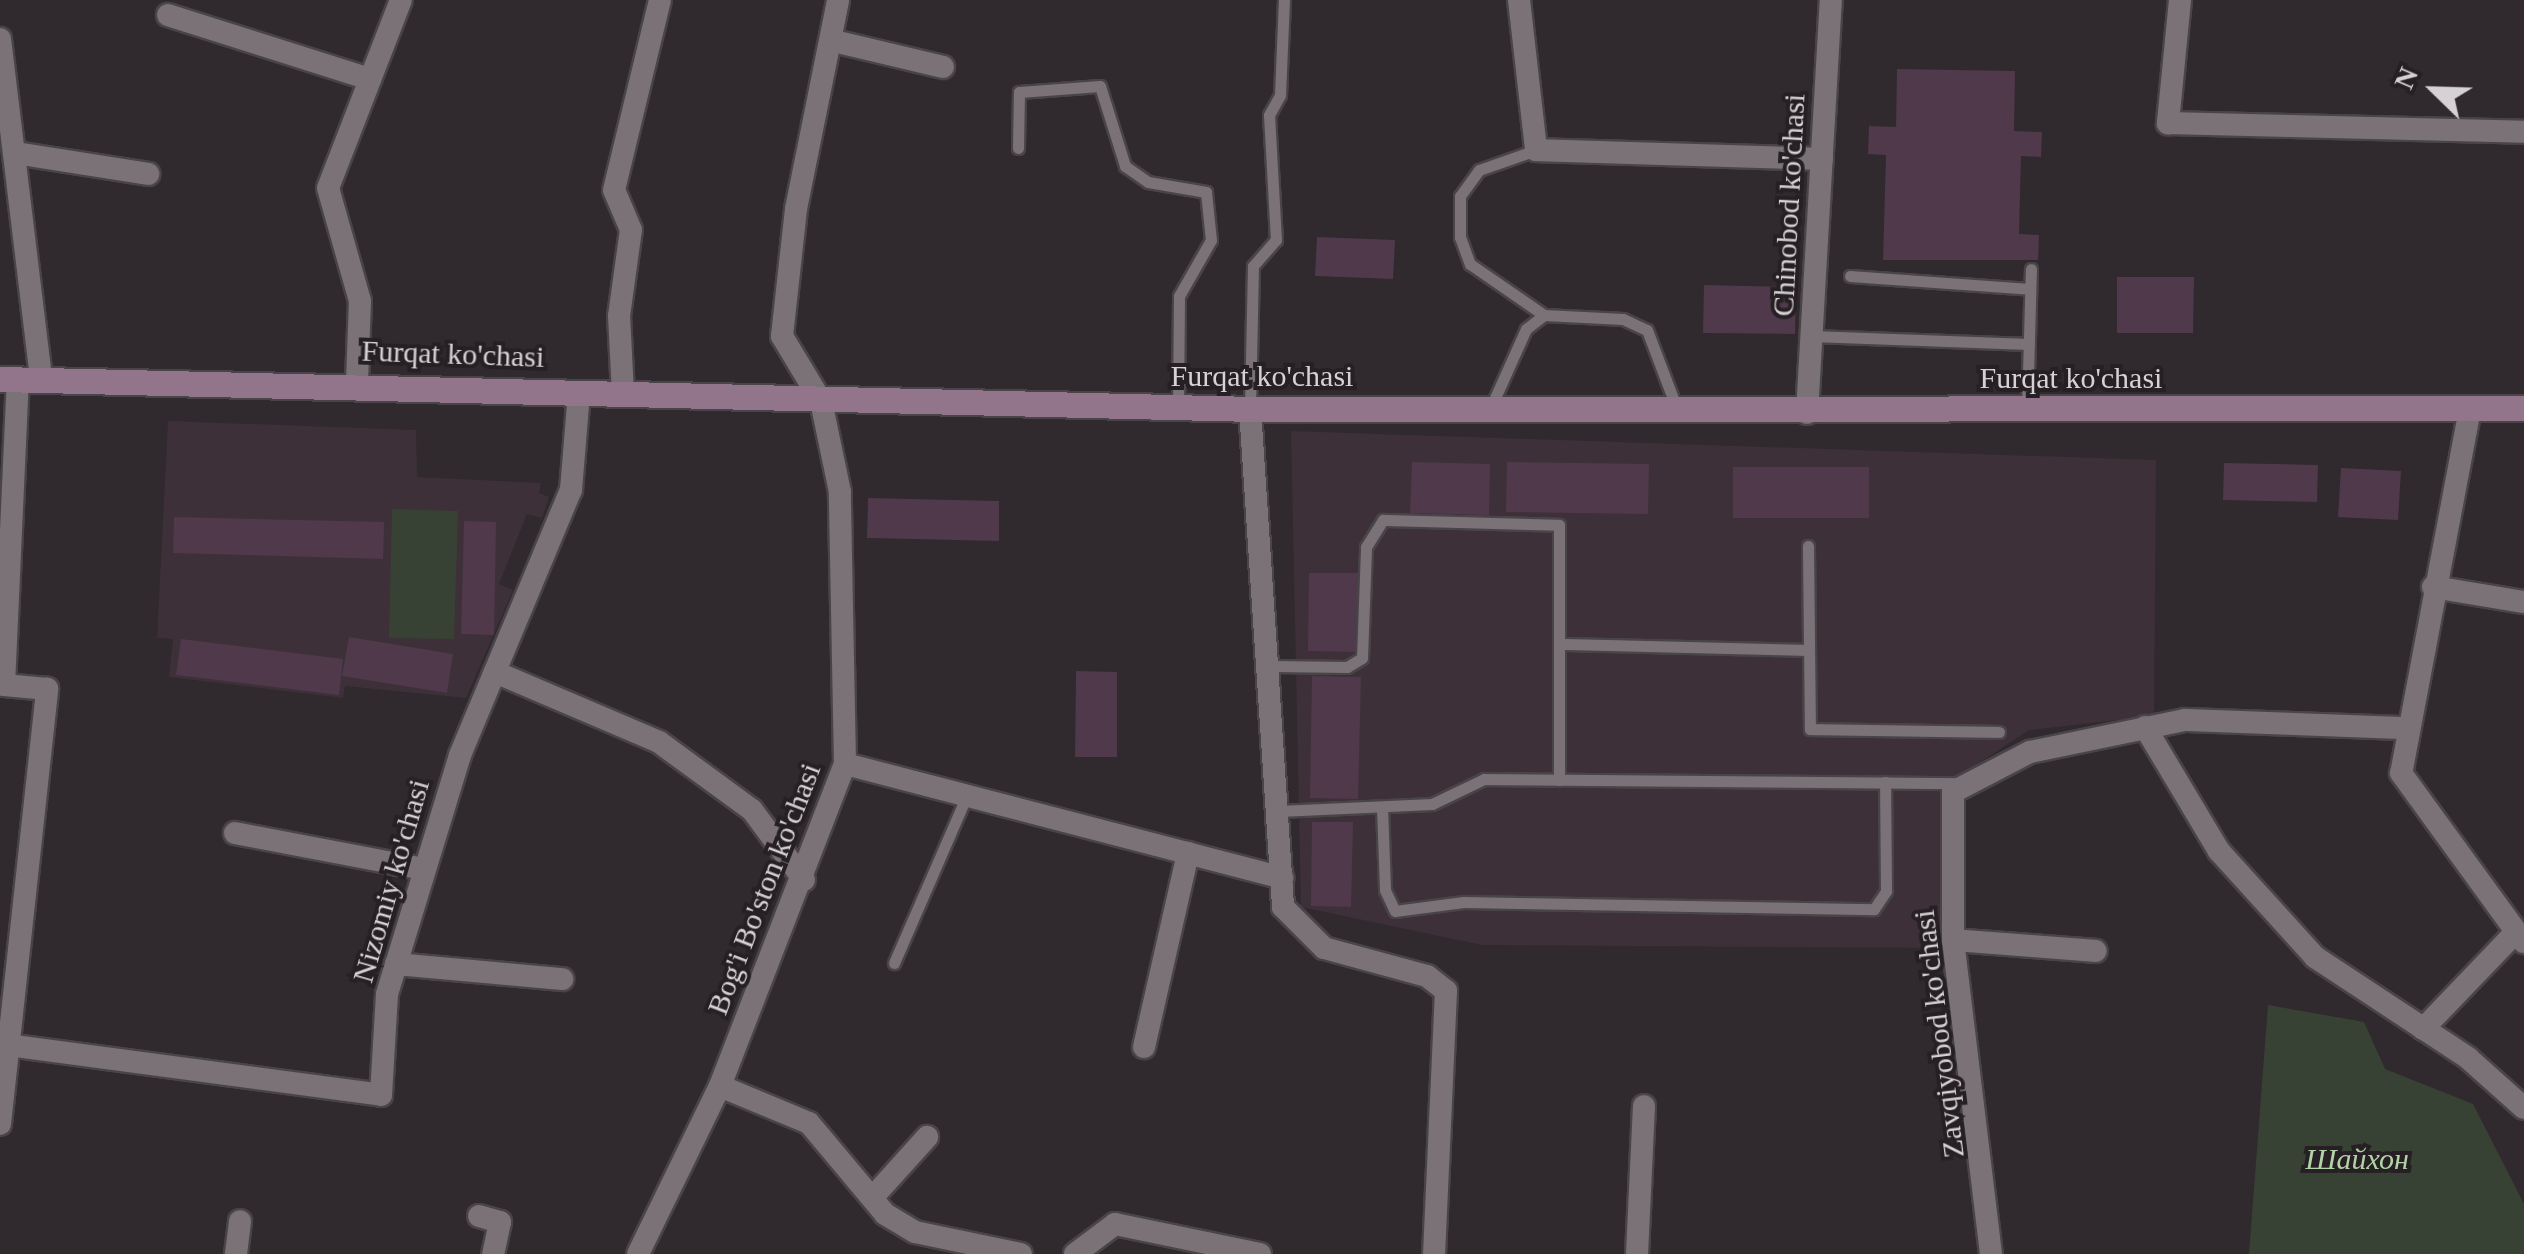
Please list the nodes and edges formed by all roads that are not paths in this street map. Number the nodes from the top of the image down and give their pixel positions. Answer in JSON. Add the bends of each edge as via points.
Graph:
{"nodes":[{"id":1,"x":401,"y":0,"type":"edge"},
{"id":2,"x":660,"y":0,"type":"edge"},
{"id":3,"x":838,"y":0,"type":"edge"},
{"id":4,"x":1284,"y":0,"type":"edge"},
{"id":5,"x":1518,"y":0,"type":"edge"},
{"id":6,"x":1832,"y":0,"type":"edge"},
{"id":7,"x":2180,"y":0,"type":"edge"},
{"id":8,"x":168,"y":15,"type":"dead end"},
{"id":9,"x":0,"y":38,"type":"edge"},
{"id":10,"x":834,"y":40,"type":"junction"},
{"id":11,"x":943,"y":67,"type":"dead end"},
{"id":12,"x":370,"y":79,"type":"junction"},
{"id":13,"x":2524,"y":132,"type":"edge"},
{"id":14,"x":1018,"y":148,"type":"dead end"},
{"id":15,"x":1536,"y":150,"type":"junction"},
{"id":16,"x":16,"y":154,"type":"junction"},
{"id":17,"x":1822,"y":159,"type":"junction"},
{"id":18,"x":148,"y":174,"type":"dead end"},
{"id":19,"x":2031,"y":269,"type":"dead end"},
{"id":20,"x":1850,"y":276,"type":"dead end"},
{"id":21,"x":2030,"y":289,"type":"junction"},
{"id":22,"x":1544,"y":314,"type":"junction"},
{"id":23,"x":1812,"y":336,"type":"junction"},
{"id":24,"x":2029,"y":344,"type":"junction"},
{"id":25,"x":20,"y":379,"type":"edge"},
{"id":26,"x":357,"y":382,"type":"junction"},
{"id":27,"x":579,"y":392,"type":"junction"},
{"id":28,"x":622,"y":394,"type":"junction"},
{"id":29,"x":821,"y":402,"type":"junction"},
{"id":30,"x":1178,"y":408,"type":"junction"},
{"id":31,"x":2470,"y":408,"type":"junction"},
{"id":32,"x":2524,"y":408,"type":"edge"},
{"id":33,"x":1250,"y":409,"type":"junction"},
{"id":34,"x":1490,"y":409,"type":"junction"},
{"id":35,"x":2027,"y":410,"type":"junction"},
{"id":36,"x":1678,"y":411,"type":"junction"},
{"id":37,"x":1807,"y":412,"type":"junction"},
{"id":38,"x":1808,"y":546,"type":"dead end"},
{"id":39,"x":2433,"y":587,"type":"junction"},
{"id":40,"x":2524,"y":602,"type":"edge"},
{"id":41,"x":1561,"y":644,"type":"junction"},
{"id":42,"x":1804,"y":650,"type":"junction"},
{"id":43,"x":1272,"y":666,"type":"junction"},
{"id":44,"x":495,"y":672,"type":"junction"},
{"id":45,"x":2,"y":685,"type":"edge"},
{"id":46,"x":2146,"y":727,"type":"junction"},
{"id":47,"x":2404,"y":728,"type":"junction"},
{"id":48,"x":1998,"y":732,"type":"dead end"},
{"id":49,"x":845,"y":764,"type":"junction"},
{"id":50,"x":1559,"y":780,"type":"junction"},
{"id":51,"x":1886,"y":782,"type":"junction"},
{"id":52,"x":1962,"y":783,"type":"junction"},
{"id":53,"x":966,"y":795,"type":"junction"},
{"id":54,"x":1382,"y":807,"type":"junction"},
{"id":55,"x":1279,"y":811,"type":"junction"},
{"id":56,"x":235,"y":833,"type":"dead end"},
{"id":57,"x":1188,"y":853,"type":"junction"},
{"id":58,"x":424,"y":869,"type":"junction"},
{"id":59,"x":1282,"y":878,"type":"junction"},
{"id":60,"x":804,"y":880,"type":"junction"},
{"id":61,"x":8,"y":922,"type":"edge"},
{"id":62,"x":2518,"y":939,"type":"edge"},
{"id":63,"x":1953,"y":940,"type":"junction"},
{"id":64,"x":2096,"y":951,"type":"dead end"},
{"id":65,"x":894,"y":963,"type":"dead end"},
{"id":66,"x":396,"y":964,"type":"junction"},
{"id":67,"x":562,"y":979,"type":"dead end"},
{"id":68,"x":2424,"y":1029,"type":"junction"},
{"id":69,"x":8,"y":1046,"type":"junction"},
{"id":70,"x":1144,"y":1046,"type":"dead end"},
{"id":71,"x":720,"y":1086,"type":"junction"},
{"id":72,"x":1644,"y":1106,"type":"dead end"},
{"id":73,"x":2524,"y":1108,"type":"edge"},
{"id":74,"x":1,"y":1116,"type":"edge"},
{"id":75,"x":927,"y":1136,"type":"dead end"},
{"id":76,"x":872,"y":1197,"type":"junction"},
{"id":77,"x":478,"y":1216,"type":"dead end"},
{"id":78,"x":240,"y":1221,"type":"dead end"},
{"id":79,"x":236,"y":1254,"type":"edge"},
{"id":80,"x":494,"y":1254,"type":"edge"},
{"id":81,"x":638,"y":1254,"type":"edge"},
{"id":82,"x":1021,"y":1254,"type":"edge"},
{"id":83,"x":1075,"y":1254,"type":"edge"},
{"id":84,"x":1260,"y":1254,"type":"edge"},
{"id":85,"x":1434,"y":1254,"type":"edge"},
{"id":86,"x":1637,"y":1254,"type":"edge"},
{"id":87,"x":1991,"y":1254,"type":"edge"}],
"edges":[{"from":1,"to":12,"type":"street"},
{"from":2,"to":28,"type":"street","via":[[614,190],[631,230],[619,316]]},
{"from":3,"to":10,"type":"street","name":"Bog'i Bo'ston ko'chasi"},
{"from":4,"to":33,"type":"lane","via":[[1280,95],[1269,114],[1276,240],[1252,266]]},
{"from":5,"to":15,"type":"street"},
{"from":6,"to":17,"type":"street","name":"Chinobod ko'chasi"},
{"from":7,"to":13,"type":"street","via":[[2168,123]]},
{"from":8,"to":12,"type":"street"},
{"from":9,"to":16,"type":"street"},
{"from":10,"to":11,"type":"street"},
{"from":10,"to":29,"type":"street","name":"Bog'i Bo'ston ko'chasi","via":[[796,209],[782,336]]},
{"from":12,"to":26,"type":"street","via":[[328,188],[354,262]]},
{"from":14,"to":30,"type":"lane","via":[[1019,92],[1100,86],[1124,166],[1148,182],[1206,192],[1211,240],[1179,296]]},
{"from":15,"to":17,"type":"street"},
{"from":15,"to":22,"type":"lane","via":[[1479,170],[1460,196],[1460,237],[1470,264]]},
{"from":16,"to":18,"type":"street"},
{"from":16,"to":25,"type":"street"},
{"from":17,"to":23,"type":"street","name":"Chinobod ko'chasi"},
{"from":19,"to":21,"type":"lane"},
{"from":20,"to":21,"type":"lane"},
{"from":21,"to":24,"type":"lane"},
{"from":22,"to":34,"type":"lane","via":[[1526,328]]},
{"from":22,"to":36,"type":"lane","via":[[1623,318],[1647,330]]},
{"from":23,"to":24,"type":"lane"},
{"from":23,"to":37,"type":"street","name":"Chinobod ko'chasi"},
{"from":24,"to":35,"type":"lane"},
{"from":25,"to":26,"type":"main road","name":"Furqat ko'chasi"},
{"from":25,"to":45,"type":"street"},
{"from":26,"to":27,"type":"main road","name":"Furqat ko'chasi"},
{"from":27,"to":28,"type":"main road","name":"Furqat ko'chasi"},
{"from":27,"to":44,"type":"street","name":"Nizomiy ko'chasi","via":[[572,490]]},
{"from":28,"to":29,"type":"main road","name":"Furqat ko'chasi"},
{"from":29,"to":30,"type":"main road","name":"Furqat ko'chasi"},
{"from":29,"to":49,"type":"street","name":"Bog'i Bo'ston ko'chasi","via":[[847,590]]},
{"from":30,"to":33,"type":"main road","name":"Furqat ko'chasi"},
{"from":31,"to":32,"type":"main road","name":"Furqat ko'chasi"},
{"from":31,"to":35,"type":"main road","name":"Furqat ko'chasi"},
{"from":31,"to":39,"type":"street"},
{"from":33,"to":34,"type":"main road","name":"Furqat ko'chasi"},
{"from":33,"to":43,"type":"street"},
{"from":34,"to":36,"type":"main road","name":"Furqat ko'chasi"},
{"from":35,"to":37,"type":"main road","name":"Furqat ko'chasi"},
{"from":36,"to":37,"type":"main road","name":"Furqat ko'chasi"},
{"from":38,"to":42,"type":"lane"},
{"from":39,"to":40,"type":"street"},
{"from":39,"to":47,"type":"street"},
{"from":41,"to":42,"type":"lane"},
{"from":41,"to":43,"type":"lane","via":[[1559,525],[1383,520],[1366,547],[1362,658],[1347,667]]},
{"from":41,"to":50,"type":"lane"},
{"from":42,"to":48,"type":"lane","via":[[1810,729]]},
{"from":43,"to":55,"type":"street"},
{"from":44,"to":58,"type":"street","name":"Nizomiy ko'chasi"},
{"from":44,"to":60,"type":"street","via":[[659,742],[752,810]]},
{"from":45,"to":61,"type":"street","via":[[47,689]]},
{"from":46,"to":47,"type":"street","via":[[2185,720]]},
{"from":46,"to":52,"type":"street","via":[[2030,752]]},
{"from":46,"to":68,"type":"street","via":[[2219,851],[2315,957]]},
{"from":47,"to":62,"type":"street","via":[[2400,773]]},
{"from":49,"to":53,"type":"street"},
{"from":49,"to":60,"type":"street","name":"Bog'i Bo'ston ko'chasi"},
{"from":50,"to":51,"type":"lane"},
{"from":50,"to":54,"type":"lane","via":[[1484,779],[1432,804]]},
{"from":51,"to":52,"type":"lane"},
{"from":51,"to":54,"type":"lane","via":[[1886,891],[1874,910],[1463,902],[1395,912],[1384,890]]},
{"from":52,"to":63,"type":"street","name":"Zavqiyobod ko'chasi","via":[[1951,803]]},
{"from":53,"to":57,"type":"street"},
{"from":53,"to":65,"type":"lane"},
{"from":54,"to":55,"type":"lane"},
{"from":55,"to":59,"type":"street"},
{"from":56,"to":58,"type":"street"},
{"from":57,"to":59,"type":"street"},
{"from":57,"to":70,"type":"street"},
{"from":58,"to":66,"type":"street","name":"Nizomiy ko'chasi"},
{"from":59,"to":85,"type":"street","via":[[1283,907],[1324,948],[1427,976],[1446,991]]},
{"from":60,"to":71,"type":"street","name":"Bog'i Bo'ston ko'chasi"},
{"from":61,"to":69,"type":"street"},
{"from":62,"to":68,"type":"street"},
{"from":63,"to":64,"type":"street"},
{"from":63,"to":87,"type":"street","name":"Zavqiyobod ko'chasi"},
{"from":66,"to":67,"type":"street"},
{"from":66,"to":69,"type":"street","name":"Nizomiy ko'chasi","via":[[381,1094]]},
{"from":68,"to":73,"type":"street"},
{"from":69,"to":74,"type":"street"},
{"from":71,"to":76,"type":"street","via":[[810,1123]]},
{"from":71,"to":81,"type":"street","name":"Bog'i Bo'ston ko'chasi"},
{"from":72,"to":86,"type":"street"},
{"from":75,"to":76,"type":"street"},
{"from":76,"to":82,"type":"street","via":[[914,1232]]},
{"from":77,"to":80,"type":"street","via":[[500,1222]]},
{"from":78,"to":79,"type":"street"},
{"from":83,"to":84,"type":"street","via":[[1114,1224]]}]}
